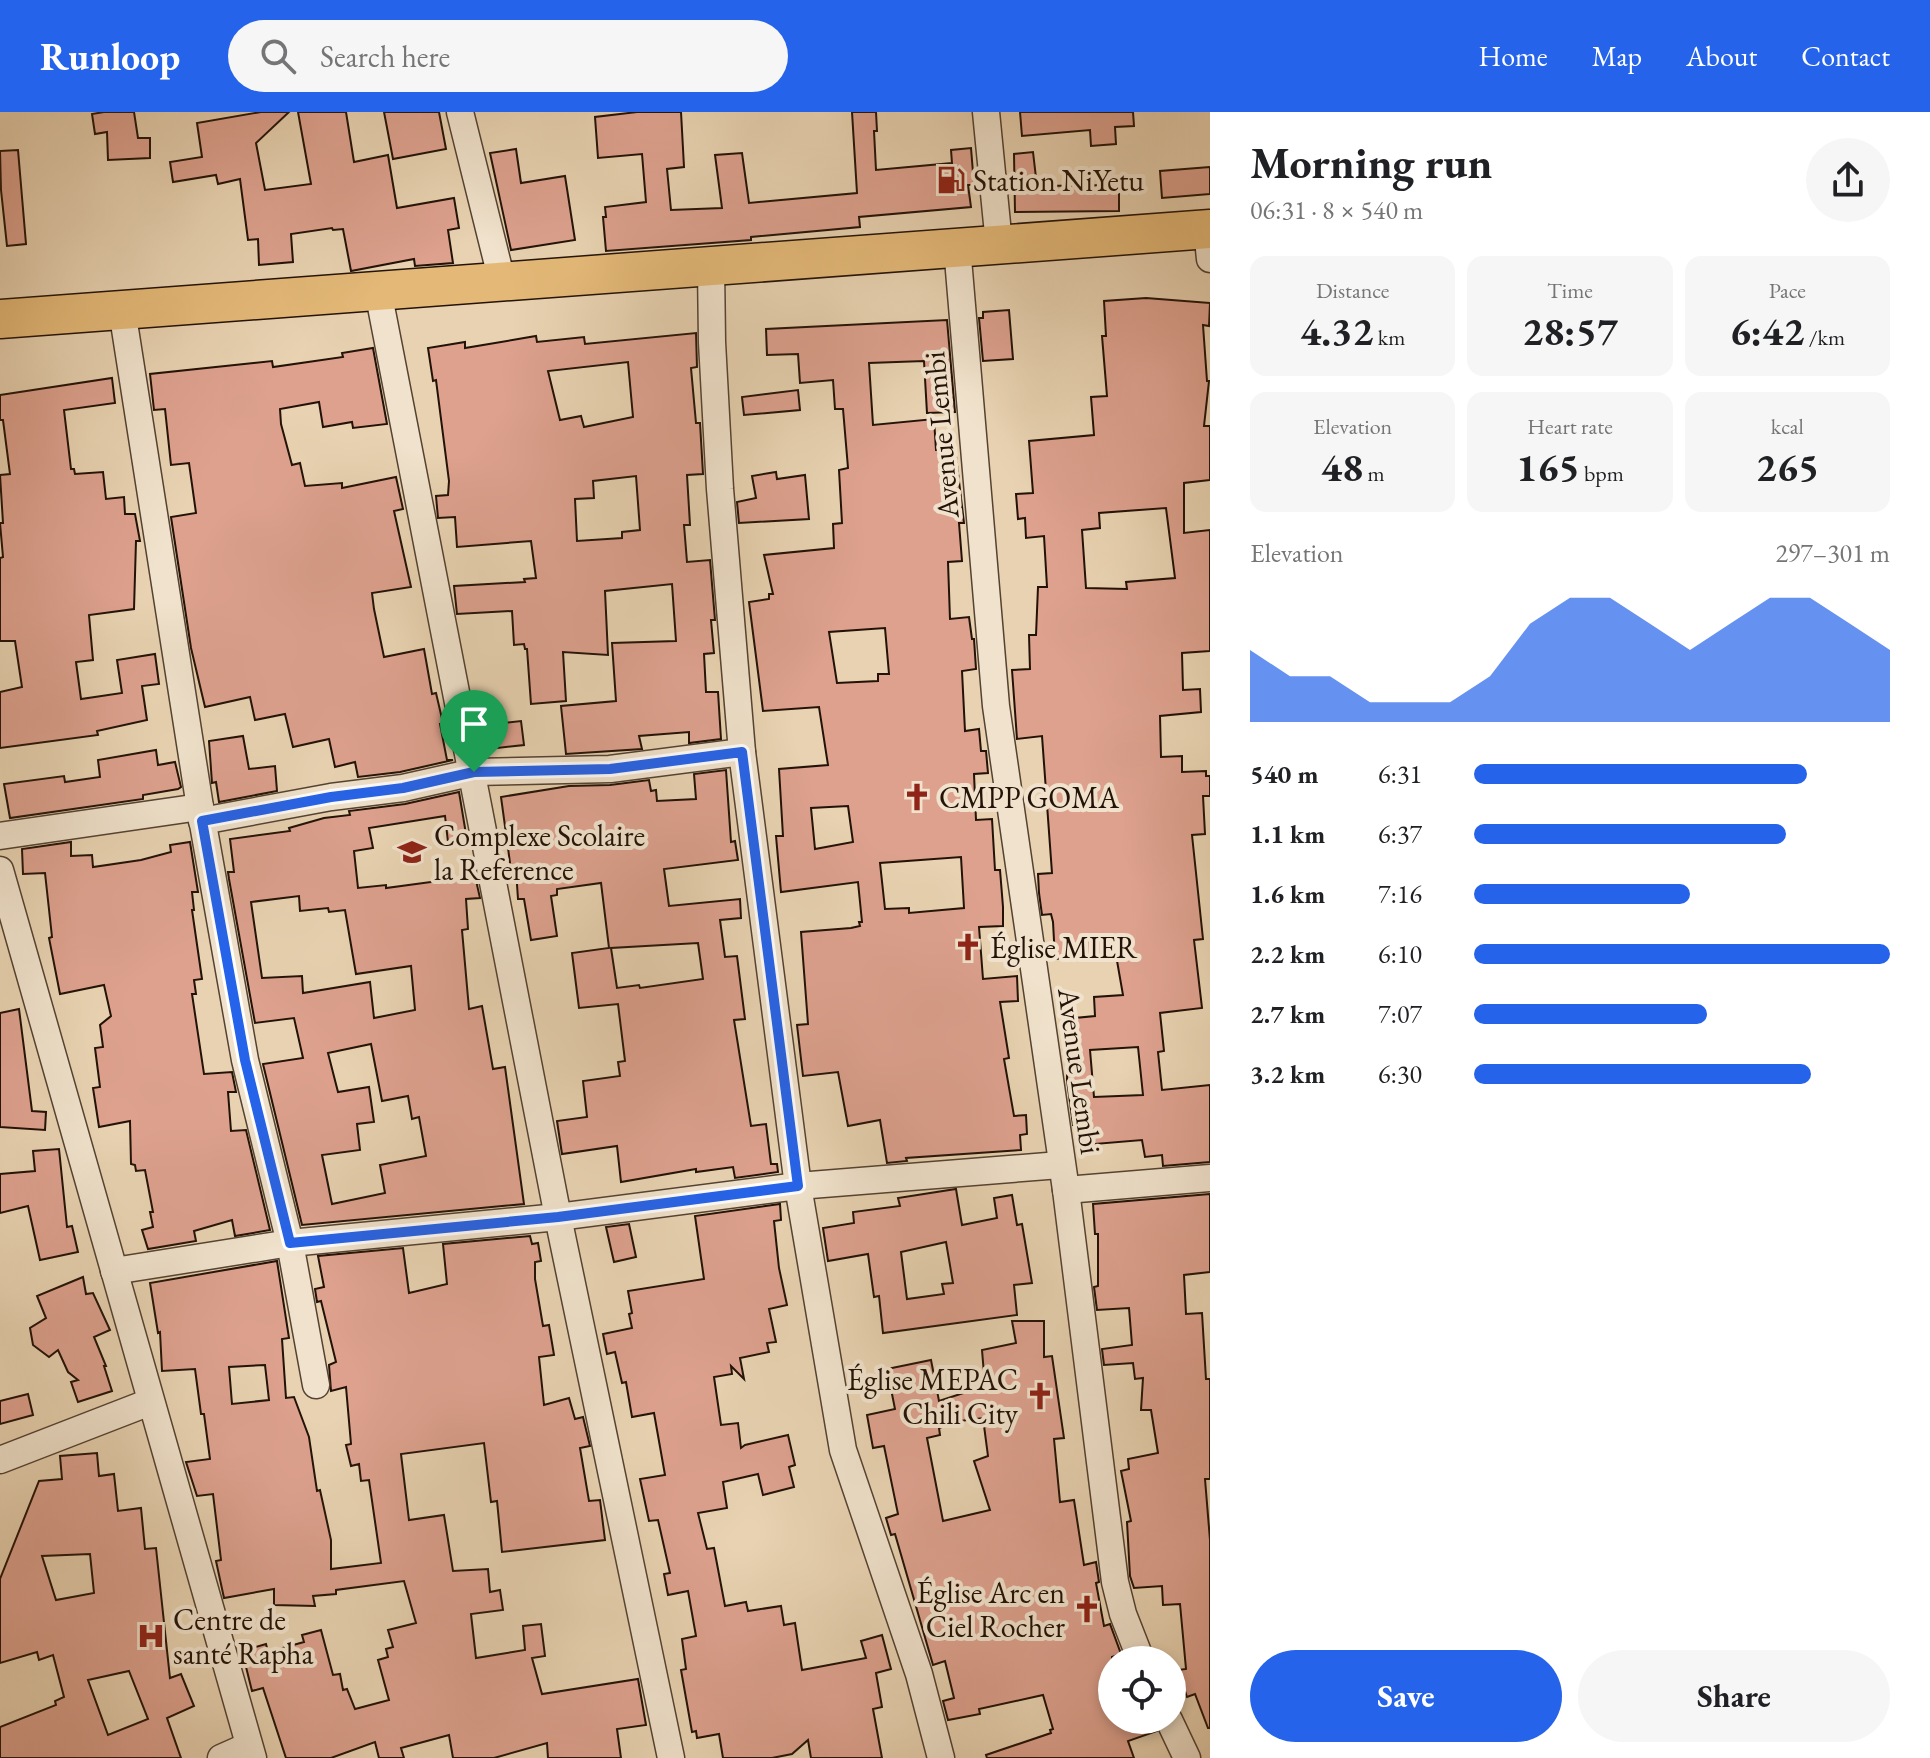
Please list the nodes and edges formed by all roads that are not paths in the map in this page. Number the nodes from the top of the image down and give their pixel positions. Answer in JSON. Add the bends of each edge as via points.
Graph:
{"nodes":[{"id":1,"x":460,"y":112,"type":"edge"},
{"id":2,"x":986,"y":112,"type":"edge"},
{"id":3,"x":1209,"y":239,"type":"edge"},
{"id":4,"x":999,"y":244,"type":"junction"},
{"id":5,"x":957,"y":247,"type":"junction"},
{"id":6,"x":711,"y":267,"type":"junction"},
{"id":7,"x":502,"y":281,"type":"junction"},
{"id":8,"x":378,"y":291,"type":"junction"},
{"id":9,"x":122,"y":310,"type":"junction"},
{"id":10,"x":0,"y":319,"type":"edge"},
{"id":11,"x":742,"y":752,"type":"junction"},
{"id":12,"x":474,"y":772,"type":"junction"},
{"id":13,"x":201,"y":814,"type":"junction"},
{"id":14,"x":0,"y":836,"type":"edge"},
{"id":15,"x":0,"y":870,"type":"edge"},
{"id":16,"x":1063,"y":1178,"type":"junction"},
{"id":17,"x":1210,"y":1178,"type":"edge"},
{"id":18,"x":798,"y":1186,"type":"junction"},
{"id":19,"x":558,"y":1217,"type":"junction"},
{"id":20,"x":290,"y":1243,"type":"junction"},
{"id":21,"x":114,"y":1271,"type":"junction"},
{"id":22,"x":316,"y":1385,"type":"dead end"},
{"id":23,"x":150,"y":1402,"type":"junction"},
{"id":24,"x":0,"y":1460,"type":"edge"},
{"id":25,"x":1135,"y":1646,"type":"edge"},
{"id":26,"x":1176,"y":1734,"type":"edge"},
{"id":27,"x":250,"y":1752,"type":"edge"},
{"id":28,"x":221,"y":1758,"type":"edge"},
{"id":29,"x":671,"y":1758,"type":"edge"},
{"id":30,"x":941,"y":1758,"type":"edge"},
{"id":31,"x":1187,"y":1758,"type":"edge"}],
"edges":[{"from":1,"to":7,"type":"street"},
{"from":2,"to":4,"type":"street"},
{"from":3,"to":4,"type":"highway"},
{"from":4,"to":5,"type":"highway"},
{"from":5,"to":6,"type":"highway"},
{"from":5,"to":16,"type":"street","name":"Avenue Lembi","via":[[996,706]]},
{"from":6,"to":7,"type":"highway"},
{"from":6,"to":11,"type":"street","via":[[720,489]]},
{"from":7,"to":8,"type":"highway"},
{"from":8,"to":9,"type":"highway"},
{"from":8,"to":12,"type":"street"},
{"from":9,"to":10,"type":"highway"},
{"from":9,"to":13,"type":"street"},
{"from":11,"to":12,"type":"street","via":[[610,769]]},
{"from":11,"to":18,"type":"street"},
{"from":12,"to":13,"type":"street","via":[[403,788]]},
{"from":12,"to":19,"type":"street"},
{"from":13,"to":14,"type":"street"},
{"from":13,"to":20,"type":"street","via":[[245,1060]]},
{"from":15,"to":21,"type":"street"},
{"from":16,"to":17,"type":"street"},
{"from":16,"to":18,"type":"street"},
{"from":16,"to":25,"type":"street","name":"Avenue Lembi","via":[[1115,1582]]},
{"from":18,"to":19,"type":"street"},
{"from":18,"to":30,"type":"street","via":[[843,1450],[919,1674]]},
{"from":19,"to":20,"type":"street"},
{"from":19,"to":29,"type":"street"},
{"from":20,"to":21,"type":"street"},
{"from":20,"to":22,"type":"street"},
{"from":21,"to":23,"type":"street"},
{"from":23,"to":24,"type":"street"},
{"from":23,"to":27,"type":"street"},
{"from":26,"to":31,"type":"street"},
{"from":27,"to":28,"type":"street"}]}
